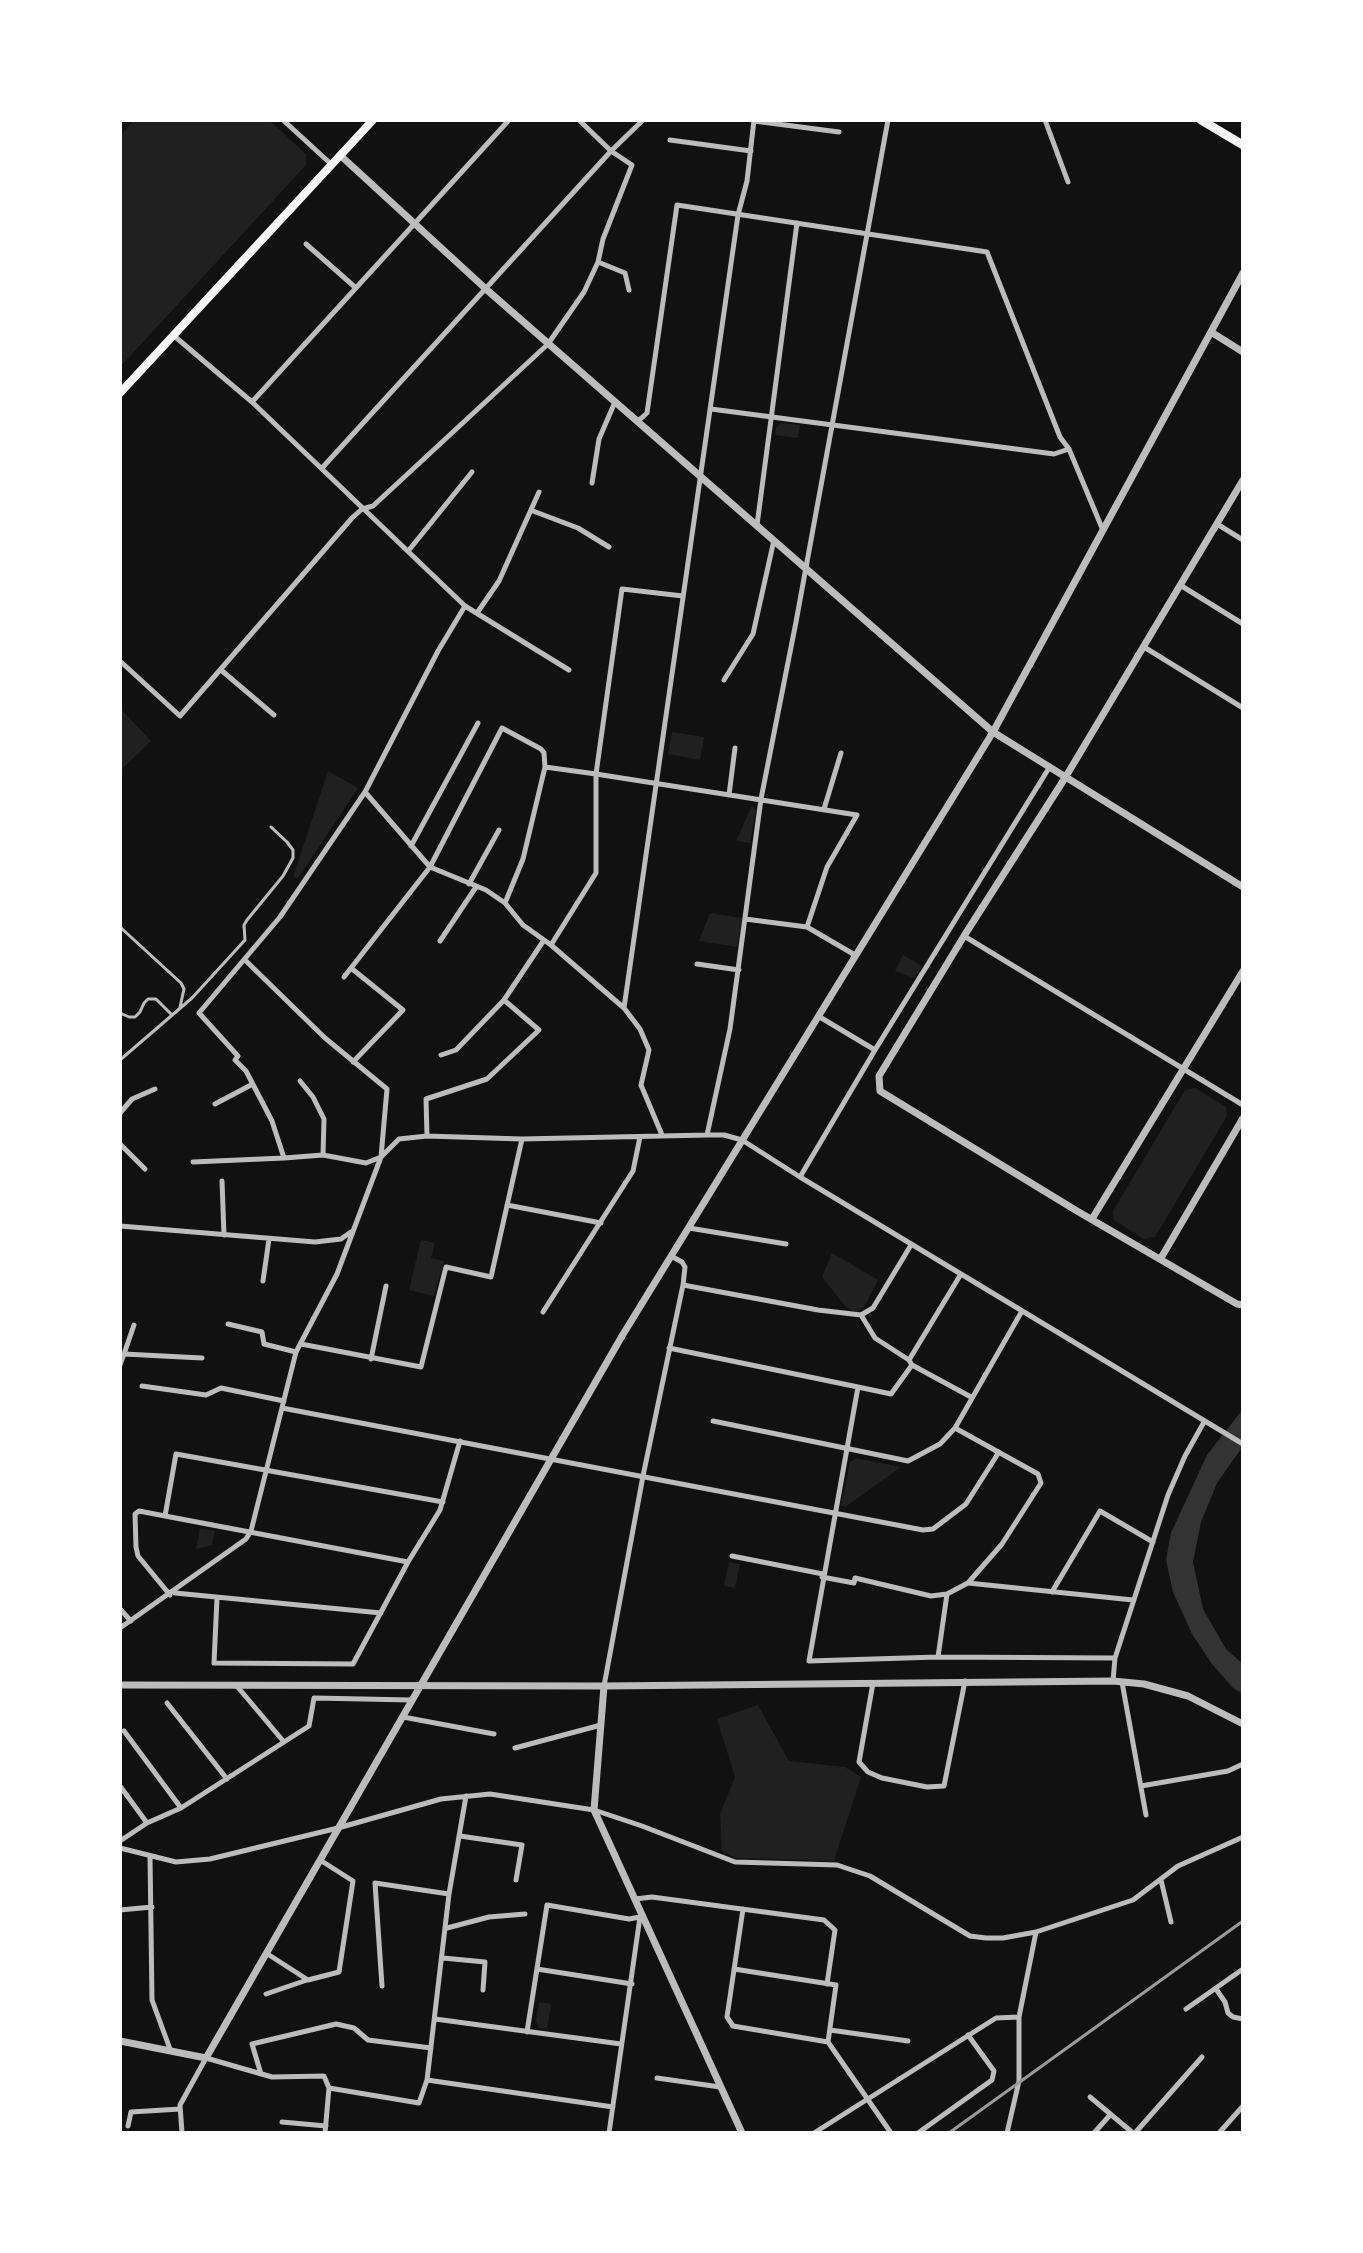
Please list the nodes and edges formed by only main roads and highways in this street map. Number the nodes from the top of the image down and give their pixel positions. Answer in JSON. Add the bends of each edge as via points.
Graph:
{"nodes":[{"id":1,"x":373,"y":120,"type":"edge"},
{"id":2,"x":1201,"y":120,"type":"edge"},
{"id":3,"x":1243,"y":145,"type":"edge"},
{"id":4,"x":120,"y":393,"type":"edge"}],
"edges":[{"from":1,"to":4,"type":"main road"},
{"from":2,"to":3,"type":"highway"}]}
